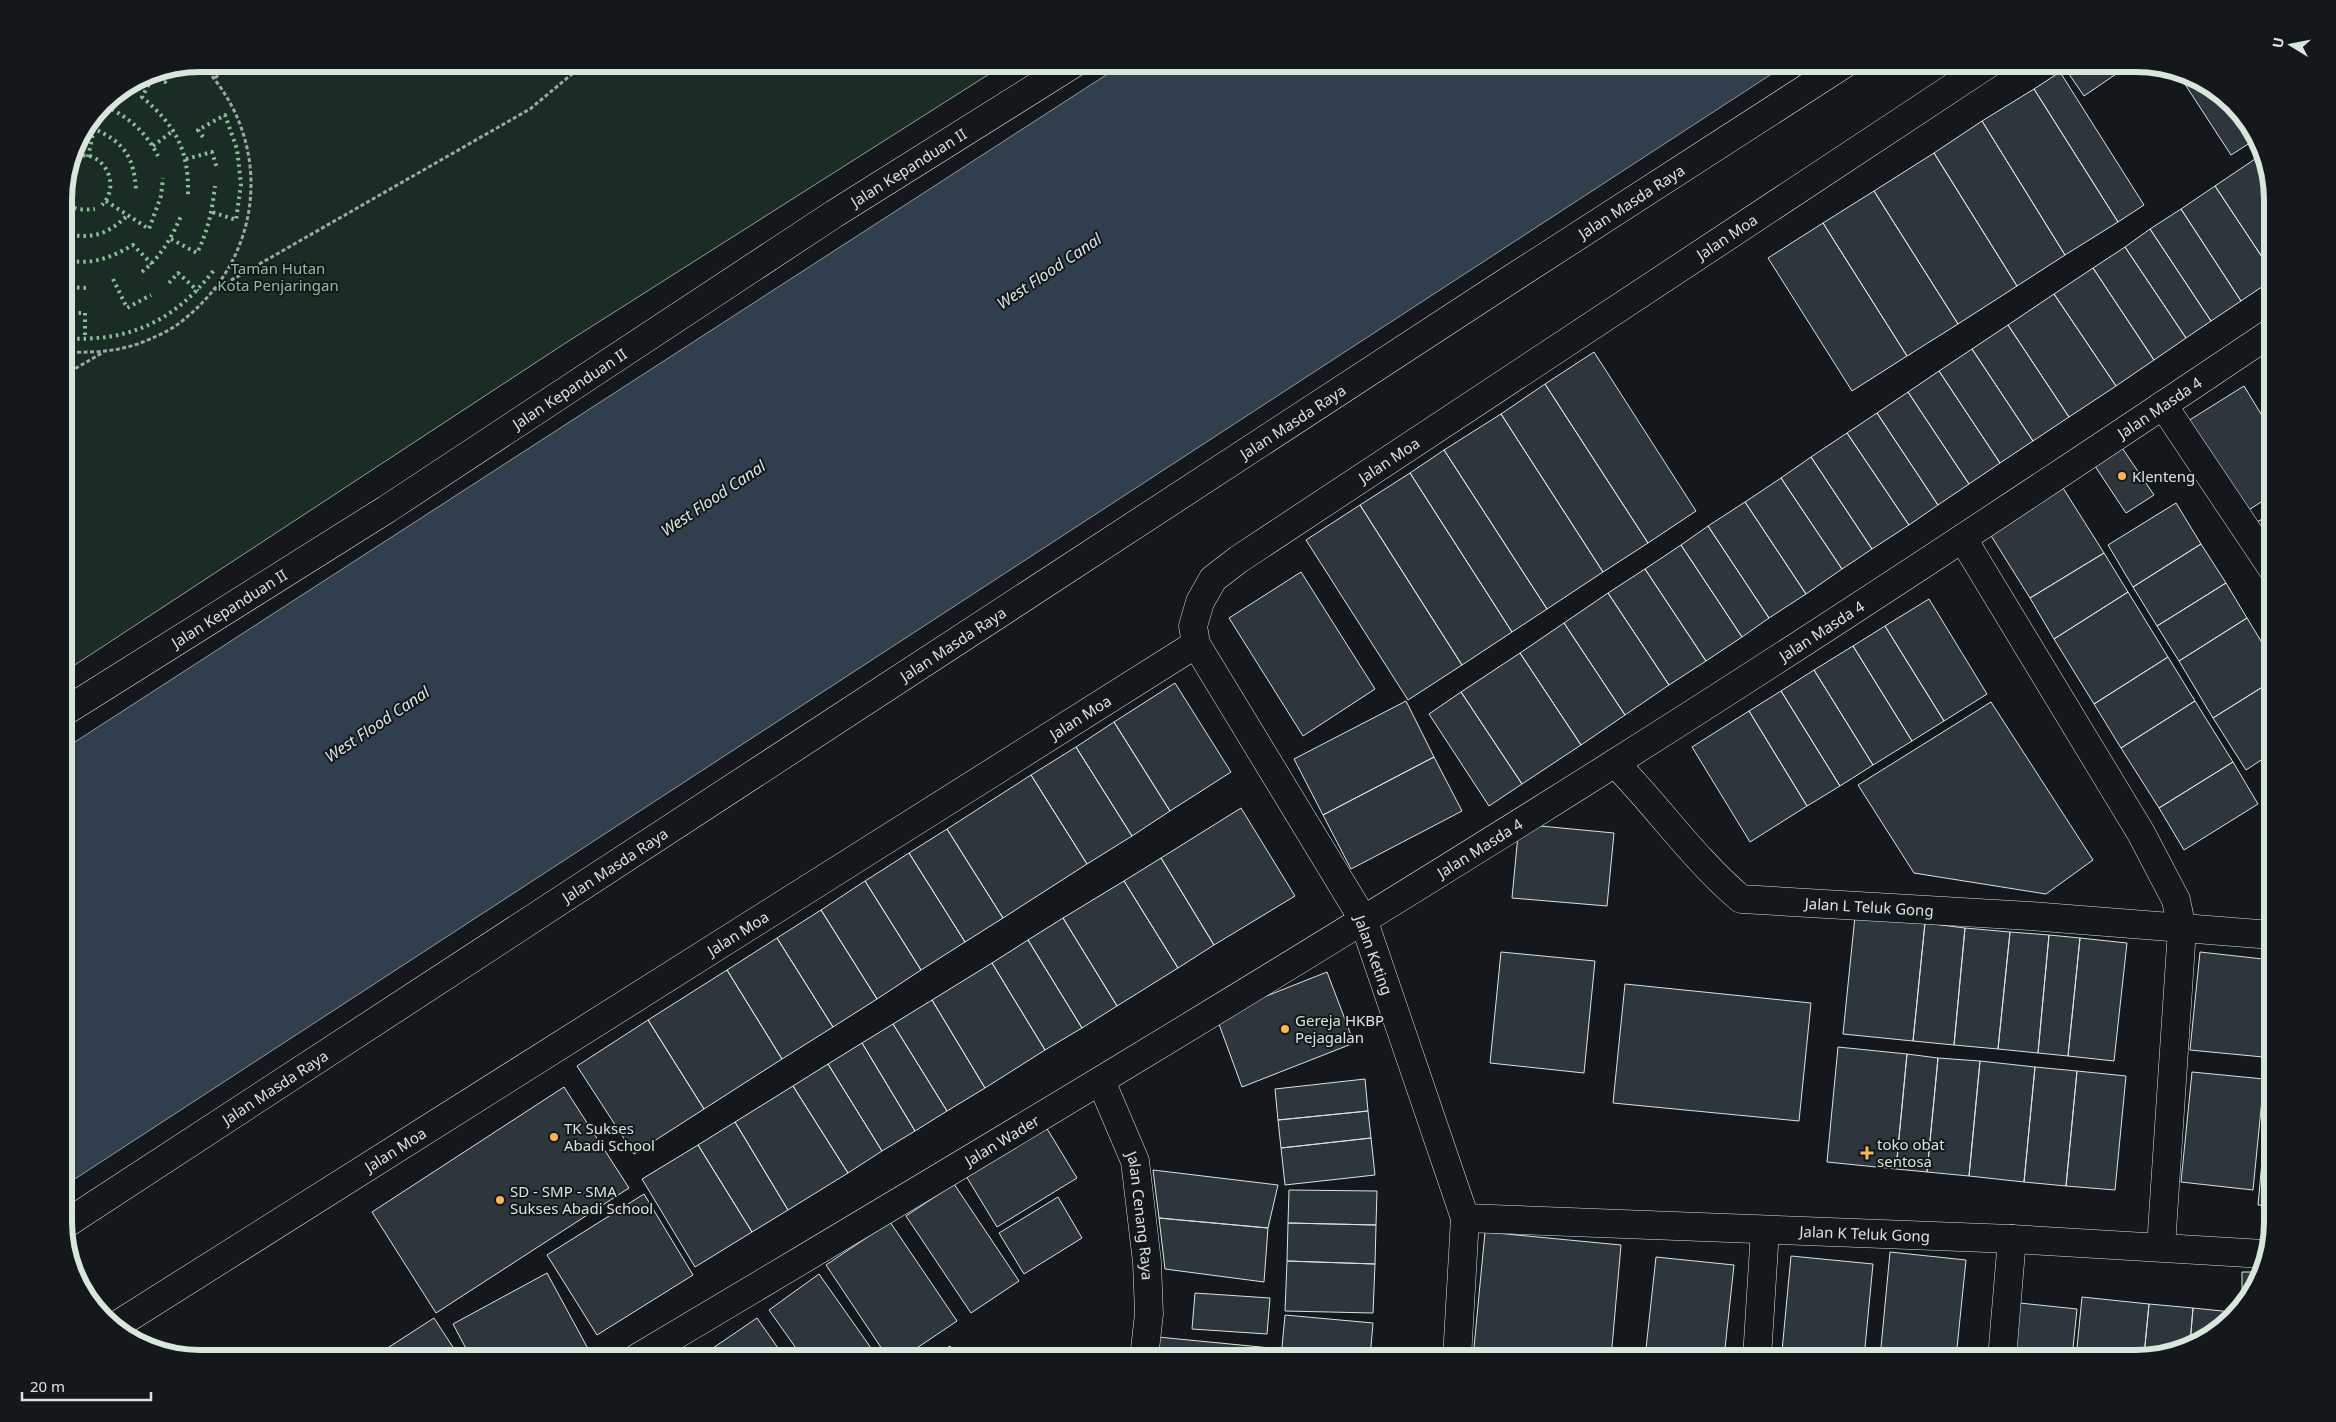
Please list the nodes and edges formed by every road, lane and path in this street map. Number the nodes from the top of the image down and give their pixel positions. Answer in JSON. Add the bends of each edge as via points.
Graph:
{"nodes":[{"id":1,"x":1831,"y":72,"type":"edge"},
{"id":2,"x":1976,"y":72,"type":"edge"},
{"id":3,"x":210,"y":73,"type":"edge"},
{"id":4,"x":221,"y":73,"type":"edge"},
{"id":5,"x":573,"y":73,"type":"edge"},
{"id":6,"x":1059,"y":73,"type":"edge"},
{"id":7,"x":215,"y":78,"type":"junction"},
{"id":8,"x":214,"y":290,"type":"junction"},
{"id":9,"x":2263,"y":338,"type":"edge"},
{"id":10,"x":73,"y":352,"type":"edge"},
{"id":11,"x":103,"y":353,"type":"junction"},
{"id":12,"x":73,"y":370,"type":"edge"},
{"id":13,"x":2163,"y":405,"type":"junction"},
{"id":14,"x":1963,"y":539,"type":"junction"},
{"id":15,"x":2263,"y":555,"type":"edge"},
{"id":16,"x":1196,"y":644,"type":"junction"},
{"id":17,"x":73,"y":706,"type":"edge"},
{"id":18,"x":1615,"y":763,"type":"junction"},
{"id":19,"x":1363,"y":919,"type":"junction"},
{"id":20,"x":2182,"y":929,"type":"junction"},
{"id":21,"x":2264,"y":934,"type":"edge"},
{"id":22,"x":1101,"y":1081,"type":"junction"},
{"id":23,"x":1465,"y":1218,"type":"junction"},
{"id":24,"x":73,"y":1220,"type":"edge"},
{"id":25,"x":1765,"y":1230,"type":"junction"},
{"id":26,"x":2012,"y":1239,"type":"junction"},
{"id":27,"x":2161,"y":1247,"type":"junction"},
{"id":28,"x":2259,"y":1254,"type":"edge"},
{"id":29,"x":121,"y":1322,"type":"edge"},
{"id":30,"x":650,"y":1350,"type":"edge"},
{"id":31,"x":1145,"y":1350,"type":"edge"},
{"id":32,"x":1457,"y":1350,"type":"edge"},
{"id":33,"x":1758,"y":1350,"type":"edge"},
{"id":34,"x":2003,"y":1350,"type":"edge"}],
"edges":[{"from":1,"to":24,"type":"street","name":"Jalan Masda Raya"},
{"from":2,"to":16,"type":"street","name":"Jalan Moa","via":[[1239,559],[1213,579],[1200,602],[1193,626]]},
{"from":3,"to":7,"type":"path"},
{"from":4,"to":7,"type":"path"},
{"from":5,"to":8,"type":"path","via":[[530,109]]},
{"from":6,"to":17,"type":"street","name":"Jalan Kepanduan II","via":[[834,214],[387,509]]},
{"from":7,"to":8,"type":"path","via":[[235,111],[248,146],[252,184],[248,222],[234,258]]},
{"from":8,"to":11,"type":"path","via":[[192,313],[165,332]]},
{"from":9,"to":13,"type":"street","name":"Jalan Masda 4"},
{"from":10,"to":11,"type":"path"},
{"from":11,"to":12,"type":"path"},
{"from":13,"to":14,"type":"street","name":"Jalan Masda 4"},
{"from":13,"to":15,"type":"street"},
{"from":14,"to":18,"type":"street","name":"Jalan Masda 4"},
{"from":14,"to":20,"type":"street","via":[[2141,833],[2176,900]]},
{"from":16,"to":19,"type":"street","name":"Jalan Keting"},
{"from":16,"to":29,"type":"street","name":"Jalan Moa"},
{"from":18,"to":19,"type":"street","name":"Jalan Masda 4"},
{"from":18,"to":20,"type":"street","name":"Jalan L Teluk Gong","via":[[1716,878],[1741,899],[2030,916]]},
{"from":19,"to":22,"type":"street","name":"Jalan Wader"},
{"from":19,"to":23,"type":"street","name":"Jalan Keting"},
{"from":20,"to":21,"type":"street","name":"Jalan L Teluk Gong"},
{"from":20,"to":27,"type":"street"},
{"from":22,"to":30,"type":"street","name":"Jalan Wader"},
{"from":22,"to":31,"type":"street","name":"Jalan Cenang Raya","via":[[1135,1161],[1147,1262],[1149,1314]]},
{"from":23,"to":25,"type":"street","name":"Jalan K Teluk Gong"},
{"from":23,"to":32,"type":"street","name":"Jalan Keting"},
{"from":25,"to":26,"type":"street","name":"Jalan K Teluk Gong"},
{"from":25,"to":33,"type":"street"},
{"from":26,"to":27,"type":"street","name":"Jalan K Teluk Gong"},
{"from":26,"to":34,"type":"street"},
{"from":27,"to":28,"type":"street","name":"Jalan K Teluk Gong"}]}
